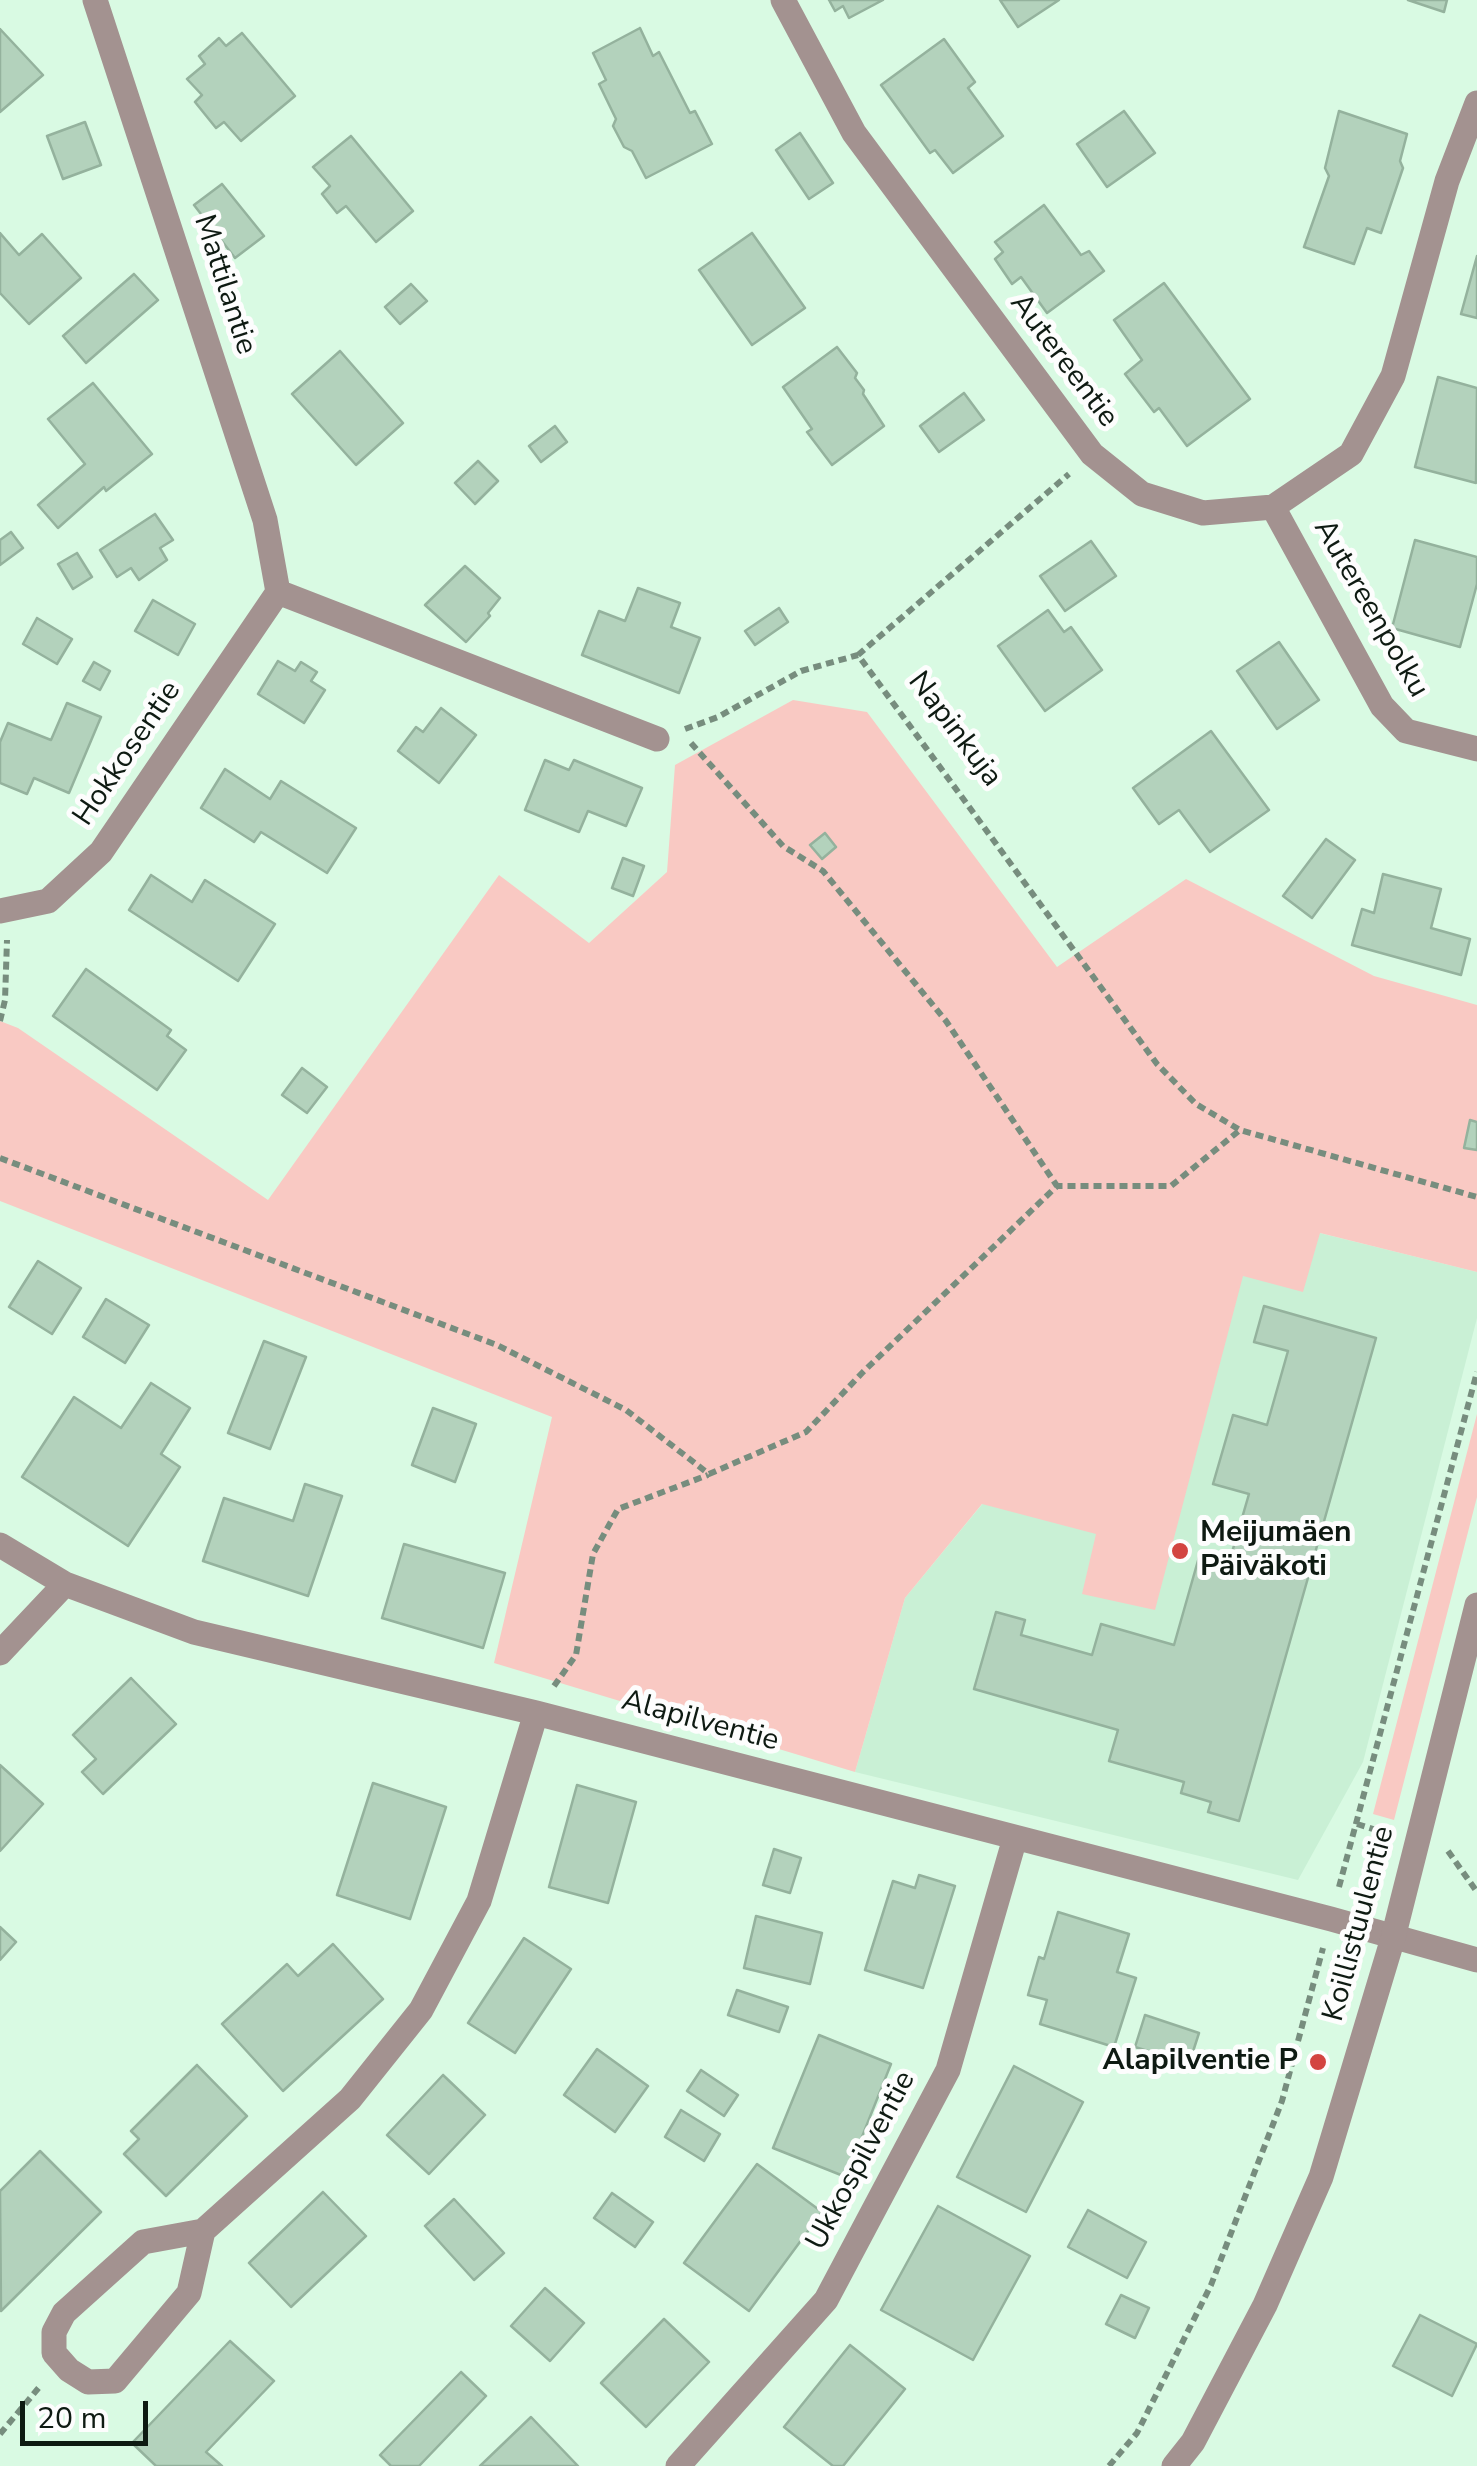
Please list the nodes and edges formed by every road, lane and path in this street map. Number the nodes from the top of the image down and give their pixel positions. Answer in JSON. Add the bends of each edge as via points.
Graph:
{"nodes":[{"id":1,"x":94,"y":0,"type":"edge"},
{"id":2,"x":782,"y":0,"type":"edge"},
{"id":3,"x":1477,"y":103,"type":"edge"},
{"id":4,"x":1092,"y":454,"type":"junction"},
{"id":5,"x":1273,"y":507,"type":"junction"},
{"id":6,"x":278,"y":592,"type":"junction"},
{"id":7,"x":858,"y":655,"type":"junction"},
{"id":8,"x":669,"y":735,"type":"junction"},
{"id":9,"x":1477,"y":749,"type":"edge"},
{"id":10,"x":4,"y":910,"type":"edge"},
{"id":11,"x":0,"y":1021,"type":"edge"},
{"id":12,"x":1240,"y":1130,"type":"junction"},
{"id":13,"x":0,"y":1158,"type":"edge"},
{"id":14,"x":1058,"y":1186,"type":"junction"},
{"id":15,"x":1477,"y":1197,"type":"edge"},
{"id":16,"x":709,"y":1474,"type":"junction"},
{"id":17,"x":0,"y":1546,"type":"edge"},
{"id":18,"x":65,"y":1584,"type":"junction"},
{"id":19,"x":1477,"y":1605,"type":"edge"},
{"id":20,"x":0,"y":1653,"type":"edge"},
{"id":21,"x":536,"y":1713,"type":"junction"},
{"id":22,"x":1015,"y":1838,"type":"junction"},
{"id":23,"x":1393,"y":1938,"type":"junction"},
{"id":24,"x":1477,"y":1960,"type":"edge"},
{"id":25,"x":203,"y":2230,"type":"junction"},
{"id":26,"x":62,"y":2361,"type":"junction"},
{"id":27,"x":0,"y":2434,"type":"edge"},
{"id":28,"x":678,"y":2466,"type":"edge"},
{"id":29,"x":1174,"y":2466,"type":"edge"}],
"edges":[{"from":1,"to":6,"type":"street","name":"Mattilantie","via":[[266,520]]},
{"from":2,"to":4,"type":"street","name":"Autereentie","via":[[854,133]]},
{"from":3,"to":5,"type":"street","name":"Autereentie","via":[[1447,181],[1392,376],[1351,454]]},
{"from":4,"to":5,"type":"street","name":"Autereentie","via":[[1142,494],[1203,513]]},
{"from":4,"to":7,"type":"path"},
{"from":5,"to":9,"type":"street","name":"Autereenpolku","via":[[1382,706],[1406,730]]},
{"from":6,"to":8,"type":"street"},
{"from":6,"to":10,"type":"street","name":"Hokkosentie","via":[[101,852],[48,901]]},
{"from":7,"to":8,"type":"path","via":[[802,671],[718,718]]},
{"from":7,"to":12,"type":"path","name":"Napinkuja","via":[[1157,1064],[1196,1104]]},
{"from":8,"to":14,"type":"path","via":[[783,846],[823,872],[946,1021]]},
{"from":10,"to":11,"type":"path"},
{"from":12,"to":14,"type":"path","via":[[1171,1186]]},
{"from":12,"to":15,"type":"path","name":"Napinkuja"},
{"from":13,"to":16,"type":"path","via":[[498,1345],[626,1410]]},
{"from":14,"to":16,"type":"path","via":[[806,1432]]},
{"from":16,"to":21,"type":"path","via":[[618,1509],[593,1554],[576,1655]]},
{"from":17,"to":18,"type":"street","name":"Alapilventie"},
{"from":18,"to":20,"type":"street"},
{"from":18,"to":21,"type":"street","name":"Alapilventie","via":[[194,1632]]},
{"from":19,"to":23,"type":"street","name":"Koillistuulentie"},
{"from":21,"to":22,"type":"street","name":"Alapilventie"},
{"from":21,"to":25,"type":"street","via":[[479,1901],[422,2010],[350,2098]]},
{"from":22,"to":23,"type":"street","name":"Alapilventie"},
{"from":22,"to":28,"type":"street","name":"Ukkospilventie","via":[[948,2070],[826,2300]]},
{"from":23,"to":24,"type":"street","name":"Alapilventie"},
{"from":23,"to":29,"type":"street","name":"Koillistuulentie","via":[[1321,2177],[1265,2305]]},
{"from":25,"to":26,"type":"street","via":[[143,2242],[64,2312],[54,2332],[54,2353]]},
{"from":25,"to":26,"type":"street","via":[[190,2293],[114,2382],[88,2382]]},
{"from":26,"to":27,"type":"path"}]}
